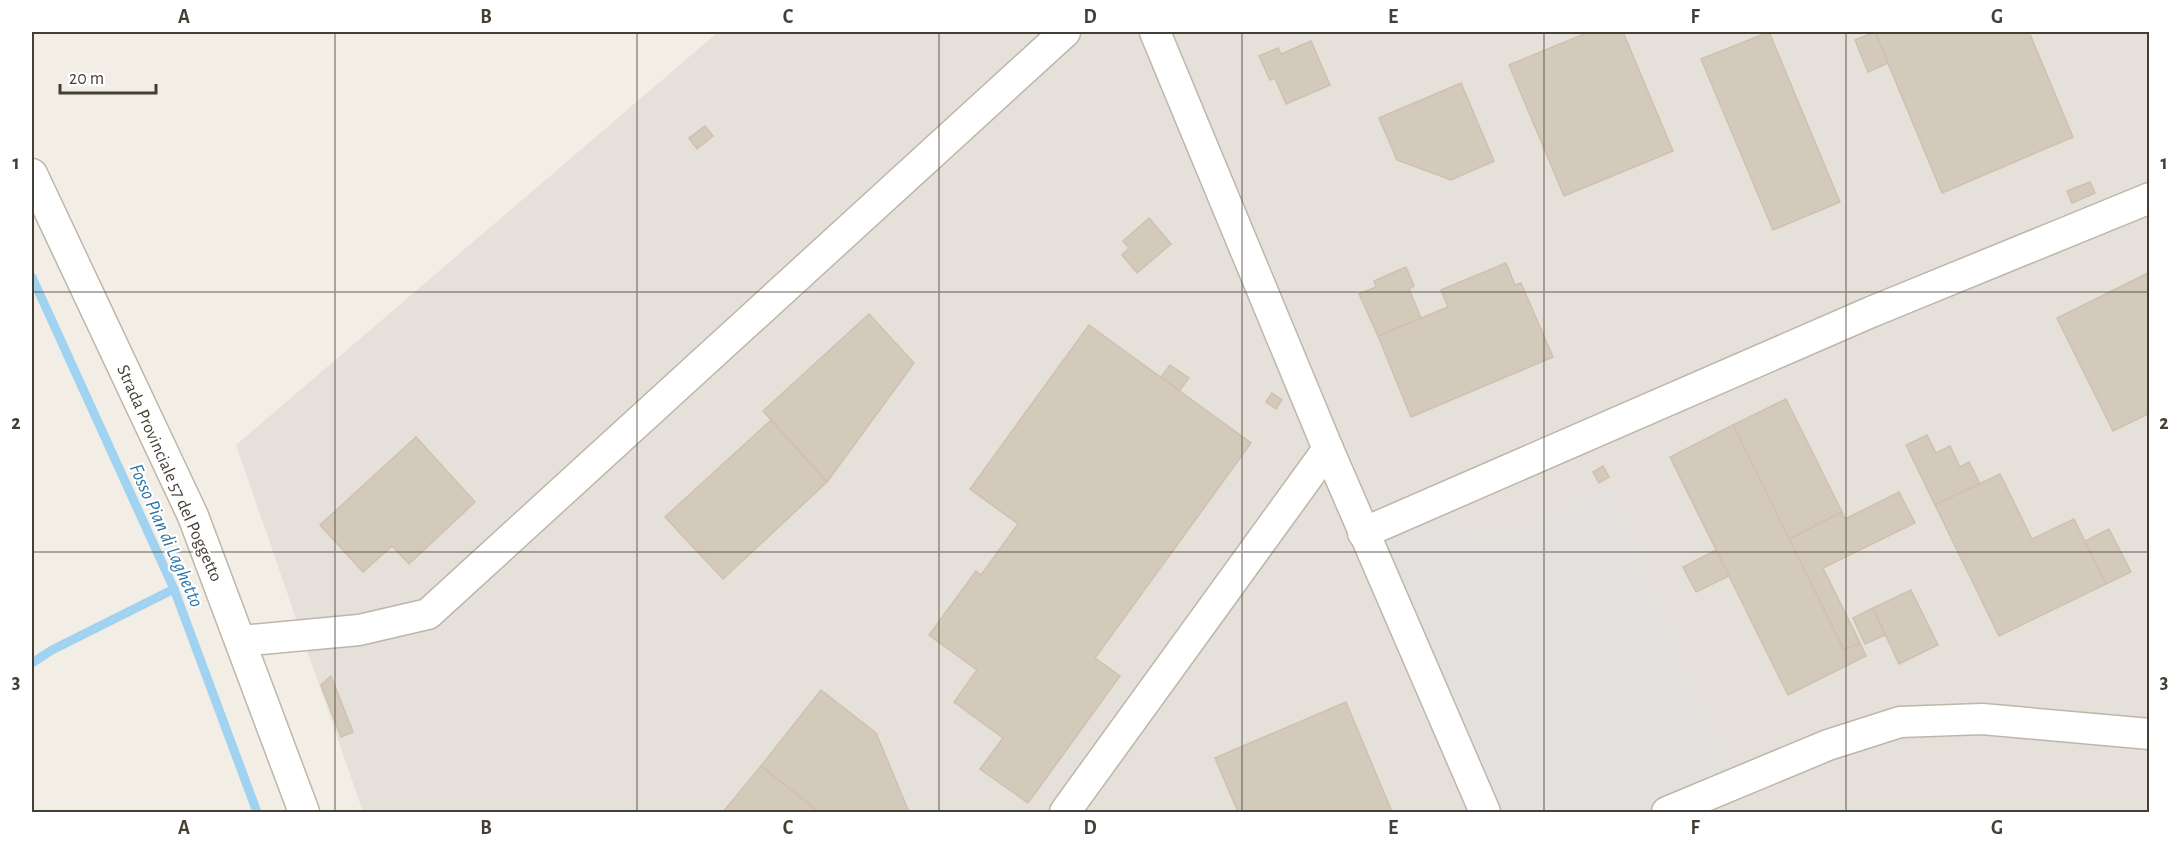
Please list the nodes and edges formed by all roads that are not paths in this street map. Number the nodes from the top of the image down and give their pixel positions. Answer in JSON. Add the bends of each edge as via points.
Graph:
{"nodes":[{"id":1,"x":1065,"y":32,"type":"edge"},
{"id":2,"x":1155,"y":32,"type":"edge"},
{"id":3,"x":32,"y":174,"type":"edge"},
{"id":4,"x":2150,"y":198,"type":"edge"},
{"id":5,"x":1328,"y":449,"type":"junction"},
{"id":6,"x":1363,"y":533,"type":"junction"},
{"id":7,"x":241,"y":641,"type":"junction"},
{"id":8,"x":2150,"y":734,"type":"edge"},
{"id":9,"x":304,"y":813,"type":"edge"},
{"id":10,"x":1065,"y":813,"type":"edge"},
{"id":11,"x":1485,"y":813,"type":"edge"},
{"id":12,"x":1667,"y":813,"type":"edge"}],
"edges":[{"from":1,"to":7,"type":"street","via":[[428,614],[358,630]]},
{"from":2,"to":5,"type":"street"},
{"from":3,"to":7,"type":"street","name":"Strada Provinciale 57 del Poggetto","via":[[193,516]]},
{"from":4,"to":6,"type":"street","via":[[1871,312]]},
{"from":5,"to":6,"type":"street"},
{"from":5,"to":10,"type":"street"},
{"from":6,"to":11,"type":"street"},
{"from":7,"to":9,"type":"street","name":"Strada Provinciale 57 del Poggetto"},
{"from":8,"to":12,"type":"street","via":[[1982,719],[1900,722],[1828,746]]}]}
